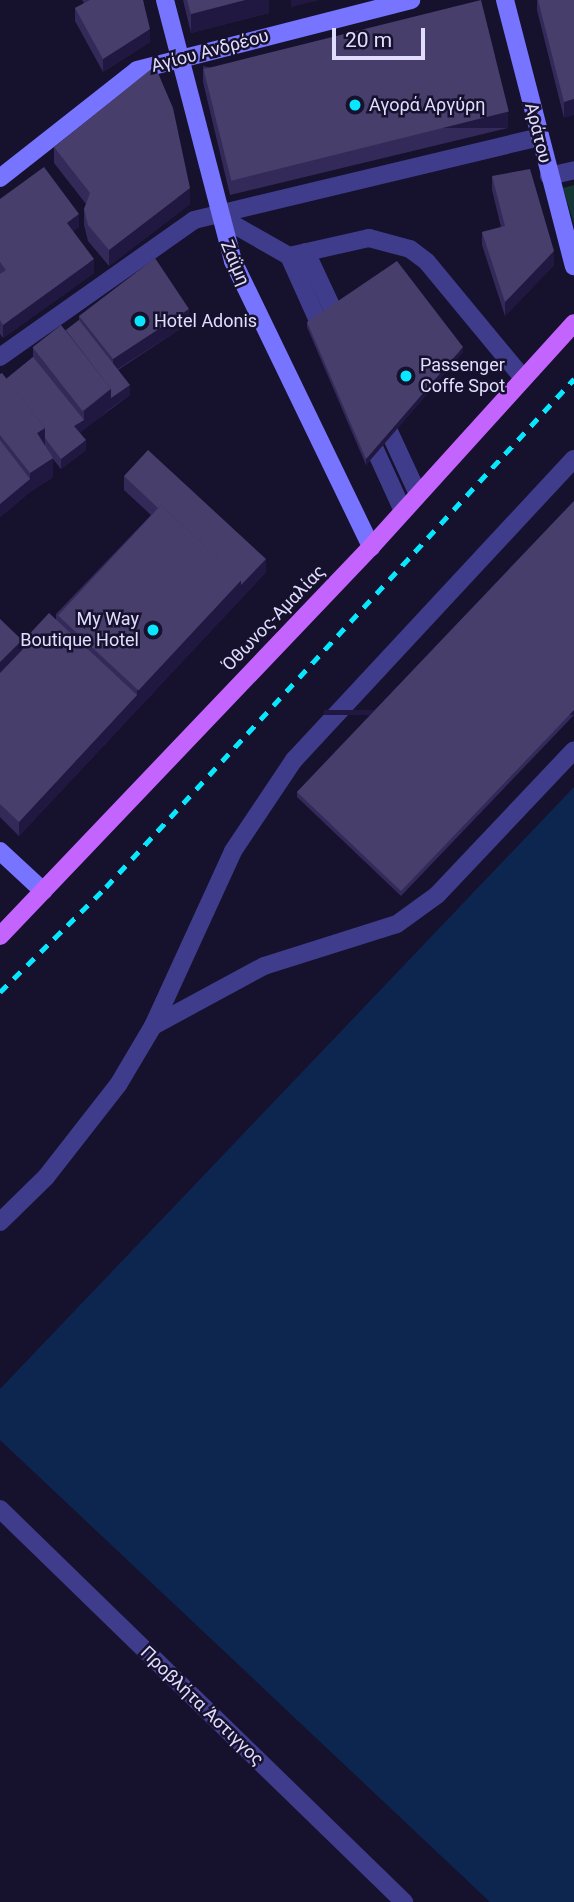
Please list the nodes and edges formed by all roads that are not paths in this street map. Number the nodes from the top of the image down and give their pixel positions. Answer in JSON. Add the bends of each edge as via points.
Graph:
{"nodes":[{"id":1,"x":165,"y":0,"type":"edge"},
{"id":2,"x":411,"y":0,"type":"edge"},
{"id":3,"x":505,"y":0,"type":"edge"},
{"id":4,"x":178,"y":59,"type":"junction"},
{"id":5,"x":539,"y":137,"type":"junction"},
{"id":6,"x":574,"y":170,"type":"edge"},
{"id":7,"x":549,"y":176,"type":"junction"},
{"id":8,"x":0,"y":178,"type":"edge"},
{"id":9,"x":217,"y":215,"type":"junction"},
{"id":10,"x":298,"y":254,"type":"junction"},
{"id":11,"x":574,"y":266,"type":"edge"},
{"id":12,"x":574,"y":323,"type":"edge"},
{"id":13,"x":345,"y":337,"type":"edge"},
{"id":14,"x":0,"y":357,"type":"edge"},
{"id":15,"x":335,"y":358,"type":"edge"},
{"id":16,"x":523,"y":378,"type":"junction"},
{"id":17,"x":373,"y":397,"type":"edge"},
{"id":18,"x":357,"y":409,"type":"edge"},
{"id":19,"x":574,"y":459,"type":"edge"},
{"id":20,"x":418,"y":494,"type":"junction"},
{"id":21,"x":403,"y":511,"type":"junction"},
{"id":22,"x":371,"y":547,"type":"junction"},
{"id":23,"x":574,"y":750,"type":"edge"},
{"id":24,"x":0,"y":851,"type":"edge"},
{"id":25,"x":43,"y":891,"type":"junction"},
{"id":26,"x":0,"y":936,"type":"edge"},
{"id":27,"x":153,"y":1026,"type":"junction"},
{"id":28,"x":0,"y":1222,"type":"edge"},
{"id":29,"x":0,"y":1509,"type":"edge"},
{"id":30,"x":404,"y":1902,"type":"edge"}],
"edges":[{"from":1,"to":4,"type":"street","name":"Ζαΐμη"},
{"from":2,"to":4,"type":"street","name":"Αγίου Ανδρέου"},
{"from":3,"to":5,"type":"street","name":"Αράτου"},
{"from":4,"to":8,"type":"street","name":"Αγίου Ανδρέου","via":[[137,70]]},
{"from":4,"to":9,"type":"street","name":"Ζαΐμη"},
{"from":5,"to":7,"type":"street","name":"Αράτου"},
{"from":5,"to":9,"type":"street"},
{"from":6,"to":7,"type":"street"},
{"from":7,"to":11,"type":"street","name":"Αράτου"},
{"from":9,"to":10,"type":"street"},
{"from":9,"to":14,"type":"street","via":[[181,226]]},
{"from":9,"to":22,"type":"street","name":"Ζαΐμη","via":[[233,261]]},
{"from":10,"to":13,"type":"street"},
{"from":10,"to":15,"type":"street"},
{"from":10,"to":16,"type":"street","via":[[369,238],[410,249],[427,262]]},
{"from":12,"to":16,"type":"main road","name":"Όθωνος-Αμαλίας"},
{"from":16,"to":20,"type":"main road","name":"Όθωνος-Αμαλίας"},
{"from":17,"to":20,"type":"street"},
{"from":18,"to":21,"type":"street"},
{"from":19,"to":27,"type":"street","via":[[294,760],[253,814]]},
{"from":20,"to":21,"type":"main road","name":"Όθωνος-Αμαλίας"},
{"from":21,"to":22,"type":"main road","name":"Όθωνος-Αμαλίας"},
{"from":22,"to":25,"type":"main road","name":"Όθωνος-Αμαλίας"},
{"from":23,"to":27,"type":"street","via":[[437,895],[397,924],[356,940],[290,955]]},
{"from":24,"to":25,"type":"street"},
{"from":25,"to":26,"type":"main road","name":"Όθωνος-Αμαλίας"},
{"from":27,"to":28,"type":"street","via":[[91,1124]]},
{"from":29,"to":30,"type":"street","name":"Προβλήτα Άστιγγος"}]}
